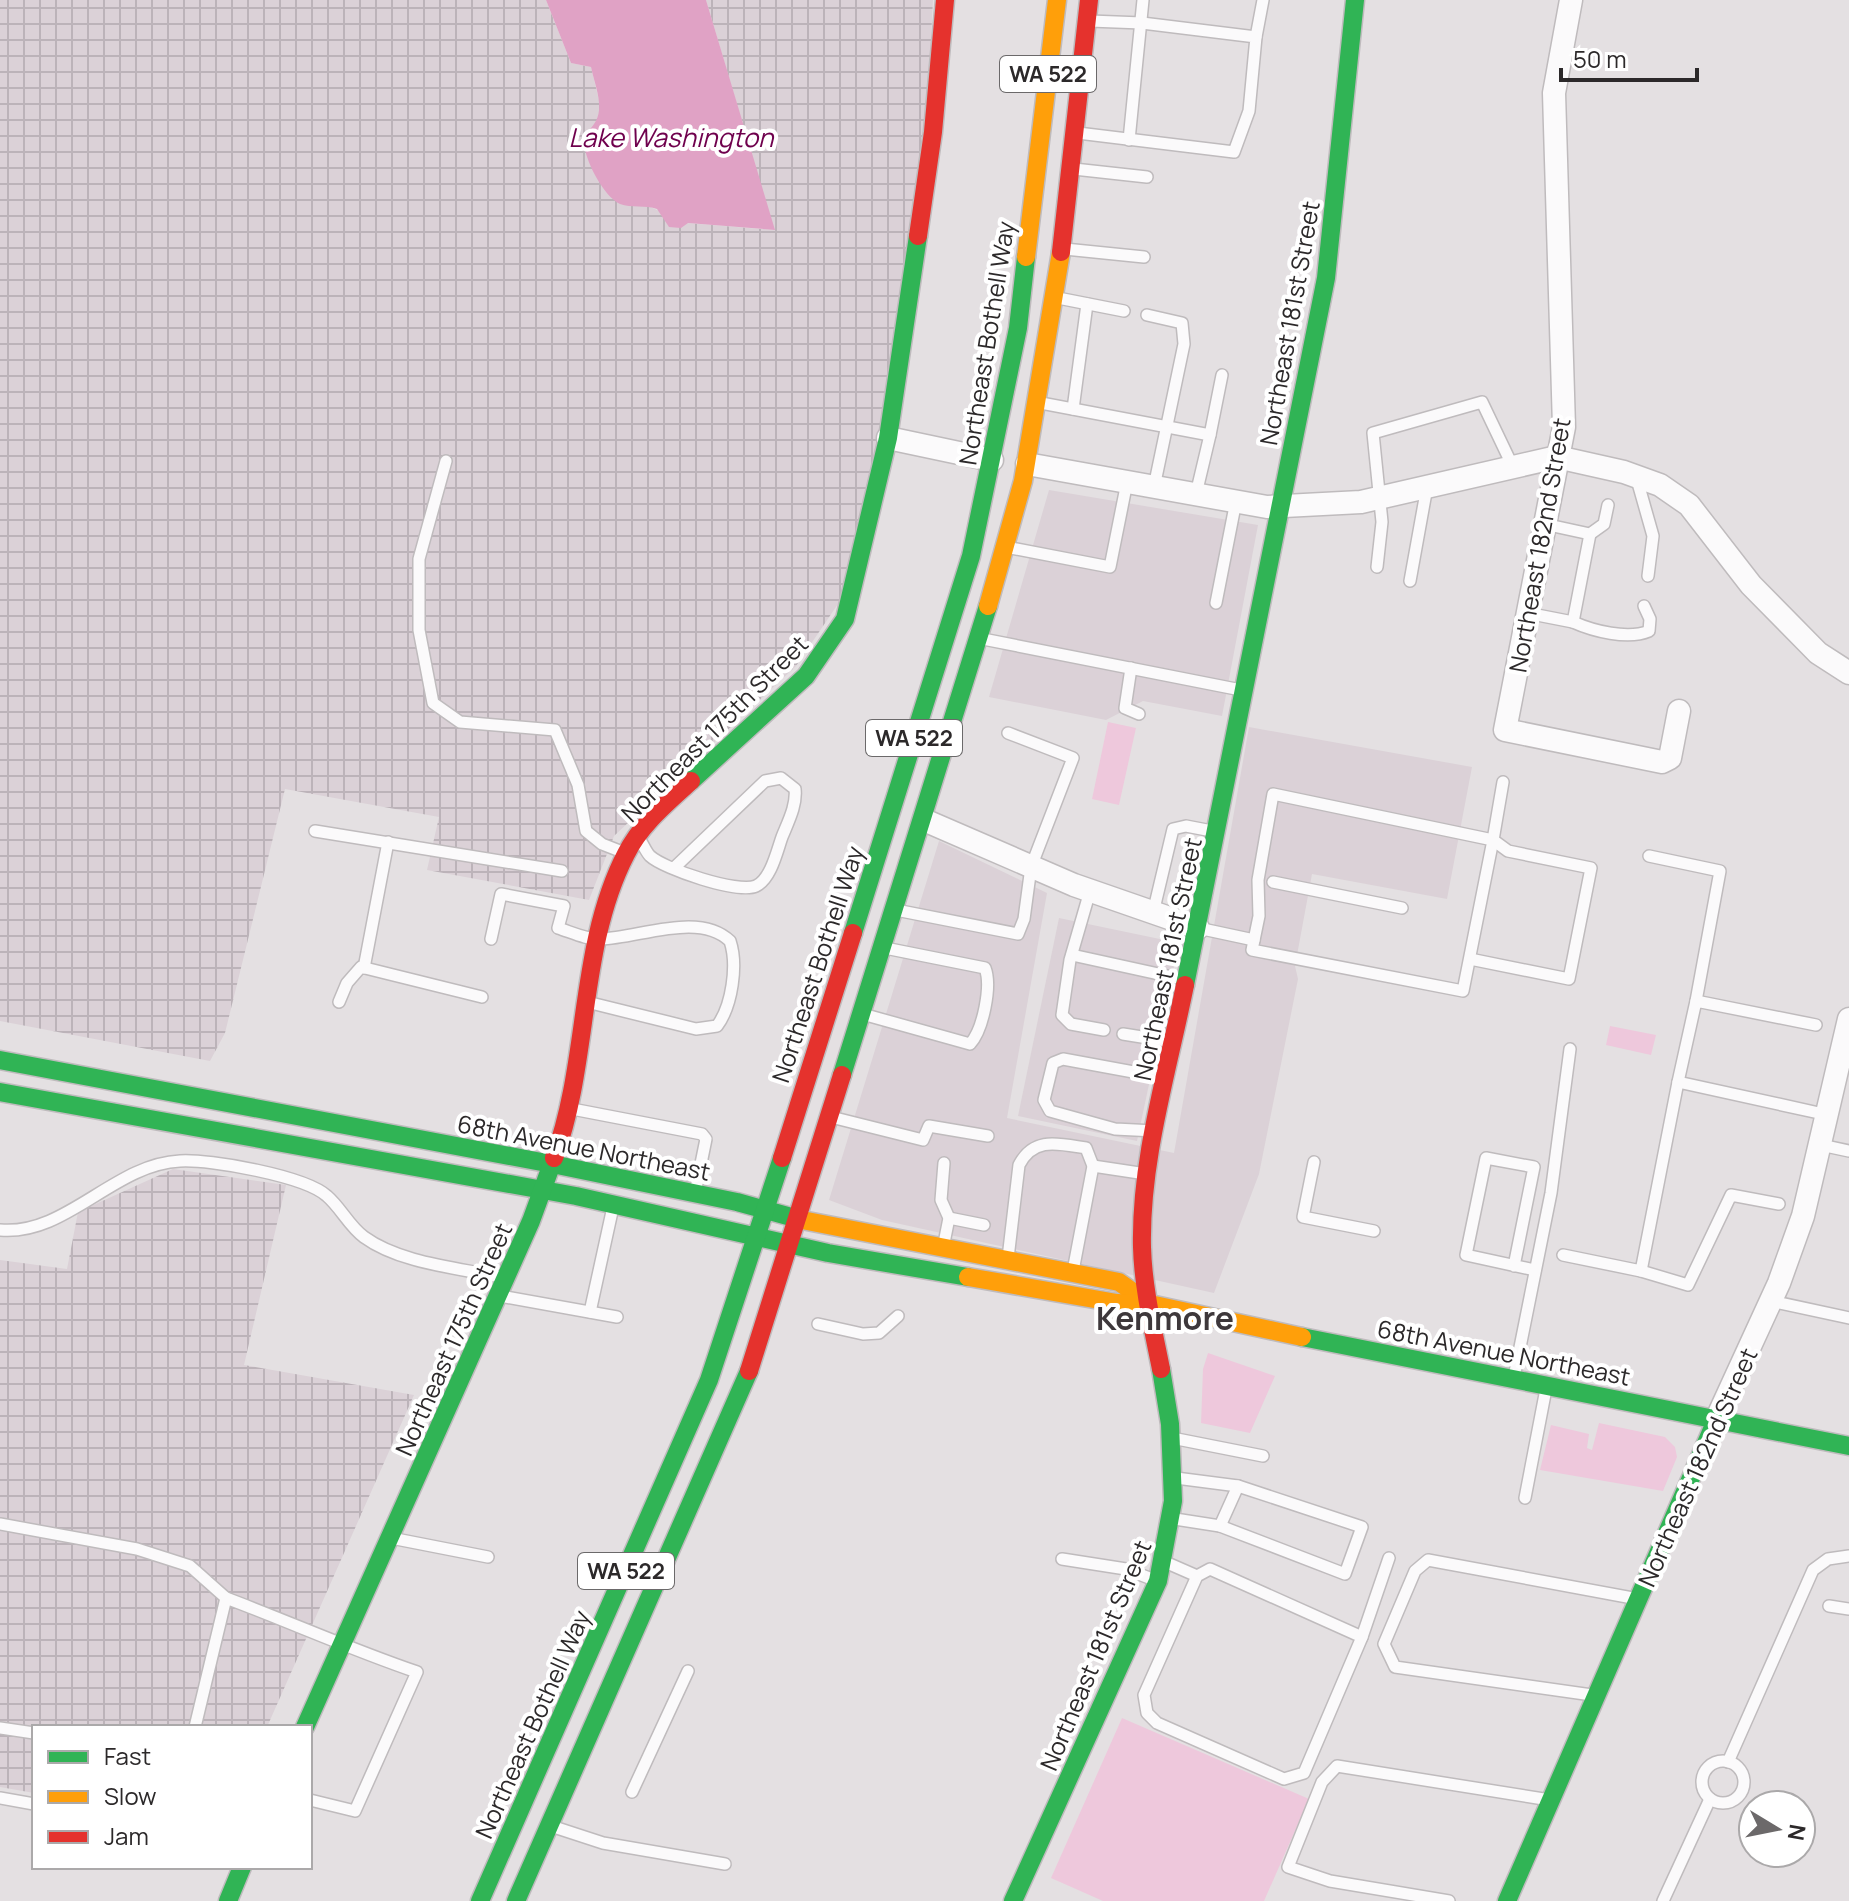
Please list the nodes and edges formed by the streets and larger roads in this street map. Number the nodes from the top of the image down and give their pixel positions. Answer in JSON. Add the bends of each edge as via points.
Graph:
{"nodes":[{"id":1,"x":945,"y":0,"type":"edge"},
{"id":2,"x":1057,"y":0,"type":"edge"},
{"id":3,"x":1072,"y":0,"type":"edge"},
{"id":4,"x":1089,"y":0,"type":"edge"},
{"id":5,"x":1355,"y":0,"type":"edge"},
{"id":6,"x":1571,"y":0,"type":"edge"},
{"id":7,"x":1087,"y":21,"type":"junction"},
{"id":8,"x":1030,"y":224,"type":"junction"},
{"id":9,"x":888,"y":438,"type":"junction"},
{"id":10,"x":1557,"y":457,"type":"junction"},
{"id":11,"x":992,"y":460,"type":"junction"},
{"id":12,"x":1027,"y":464,"type":"junction"},
{"id":13,"x":1282,"y":507,"type":"junction"},
{"id":14,"x":971,"y":556,"type":"junction"},
{"id":15,"x":1849,"y":673,"type":"edge"},
{"id":16,"x":1679,"y":711,"type":"dead end"},
{"id":17,"x":924,"y":820,"type":"junction"},
{"id":18,"x":1198,"y":928,"type":"junction"},
{"id":19,"x":1849,"y":1019,"type":"edge"},
{"id":20,"x":0,"y":1060,"type":"edge"},
{"id":21,"x":0,"y":1092,"type":"edge"},
{"id":22,"x":552,"y":1164,"type":"junction"},
{"id":23,"x":543,"y":1190,"type":"junction"},
{"id":24,"x":766,"y":1209,"type":"junction"},
{"id":25,"x":797,"y":1218,"type":"junction"},
{"id":26,"x":758,"y":1235,"type":"junction"},
{"id":27,"x":790,"y":1243,"type":"junction"},
{"id":28,"x":1150,"y":1304,"type":"junction"},
{"id":29,"x":1717,"y":1418,"type":"junction"},
{"id":30,"x":1849,"y":1446,"type":"edge"},
{"id":31,"x":306,"y":1725,"type":"edge"},
{"id":32,"x":241,"y":1869,"type":"edge"},
{"id":33,"x":522,"y":1896,"type":"edge"},
{"id":34,"x":228,"y":1901,"type":"edge"},
{"id":35,"x":480,"y":1901,"type":"edge"},
{"id":36,"x":1013,"y":1901,"type":"edge"},
{"id":37,"x":1507,"y":1901,"type":"edge"}],
"edges":[{"from":1,"to":9,"type":"main road","name":"Northeast 175th Street","via":[[933,132]]},
{"from":2,"to":8,"type":"main road","name":"Northeast Bothell Way","number":"WA 522"},
{"from":3,"to":7,"type":"main road"},
{"from":4,"to":7,"type":"main road","number":"WA 522"},
{"from":5,"to":13,"type":"main road","name":"Northeast 181st Street","via":[[1326,278]]},
{"from":6,"to":10,"type":"street","name":"Northeast 182nd Street","via":[[1554,93],[1565,408]]},
{"from":7,"to":12,"type":"main road","number":"WA 522","via":[[1061,249]]},
{"from":8,"to":11,"type":"main road","name":"Northeast Bothell Way","number":"WA 522","via":[[1018,328]]},
{"from":8,"to":12,"type":"main road","via":[[1039,301],[1018,430]]},
{"from":9,"to":11,"type":"street"},
{"from":9,"to":22,"type":"main road","name":"Northeast 175th Street","via":[[845,619],[823,654],[806,676],[649,820],[626,854],[608,897]]},
{"from":10,"to":13,"type":"street","via":[[1378,498]]},
{"from":10,"to":15,"type":"street","via":[[1636,476],[1689,505],[1751,585],[1818,653]]},
{"from":10,"to":16,"type":"street","name":"Northeast 182nd Street","via":[[1505,730],[1662,762],[1670,758]]},
{"from":11,"to":14,"type":"main road","name":"Northeast Bothell Way","number":"WA 522"},
{"from":12,"to":13,"type":"street"},
{"from":12,"to":17,"type":"main road","number":"WA 522"},
{"from":13,"to":18,"type":"main road","name":"Northeast 181st Street"},
{"from":14,"to":17,"type":"main road","via":[[971,611],[917,780]]},
{"from":14,"to":24,"type":"main road","name":"Northeast Bothell Way","number":"WA 522"},
{"from":17,"to":18,"type":"street","via":[[1090,891]]},
{"from":17,"to":25,"type":"main road","number":"WA 522"},
{"from":18,"to":28,"type":"main road","name":"Northeast 181st Street","via":[[1147,1174],[1142,1264]]},
{"from":19,"to":29,"type":"street","name":"Northeast 182nd Street","via":[[1803,1216]]},
{"from":20,"to":22,"type":"main road","name":"68th Avenue Northeast"},
{"from":21,"to":23,"type":"main road","name":"68th Avenue Northeast"},
{"from":22,"to":23,"type":"main road","name":"Northeast 175th Street"},
{"from":22,"to":24,"type":"main road","name":"68th Avenue Northeast"},
{"from":23,"to":26,"type":"main road","name":"68th Avenue Northeast"},
{"from":23,"to":31,"type":"main road","name":"Northeast 175th Street"},
{"from":24,"to":25,"type":"main road","name":"68th Avenue Northeast"},
{"from":24,"to":26,"type":"main road","name":"Northeast Bothell Way","number":"WA 522"},
{"from":25,"to":27,"type":"main road","number":"WA 522"},
{"from":25,"to":28,"type":"main road","name":"68th Avenue Northeast","via":[[1119,1282]]},
{"from":26,"to":27,"type":"main road","name":"68th Avenue Northeast"},
{"from":26,"to":35,"type":"main road","name":"Northeast Bothell Way","number":"WA 522","via":[[709,1380]]},
{"from":27,"to":28,"type":"main road","name":"68th Avenue Northeast","via":[[1003,1285]]},
{"from":27,"to":33,"type":"main road","number":"WA 522","via":[[744,1387]]},
{"from":28,"to":29,"type":"main road","name":"68th Avenue Northeast"},
{"from":28,"to":36,"type":"main road","name":"Northeast 181st Street","via":[[1171,1438],[1175,1519],[1158,1581]]},
{"from":29,"to":30,"type":"main road","name":"68th Avenue Northeast"},
{"from":29,"to":37,"type":"main road","name":"Northeast 182nd Street"},
{"from":32,"to":34,"type":"main road"}]}
